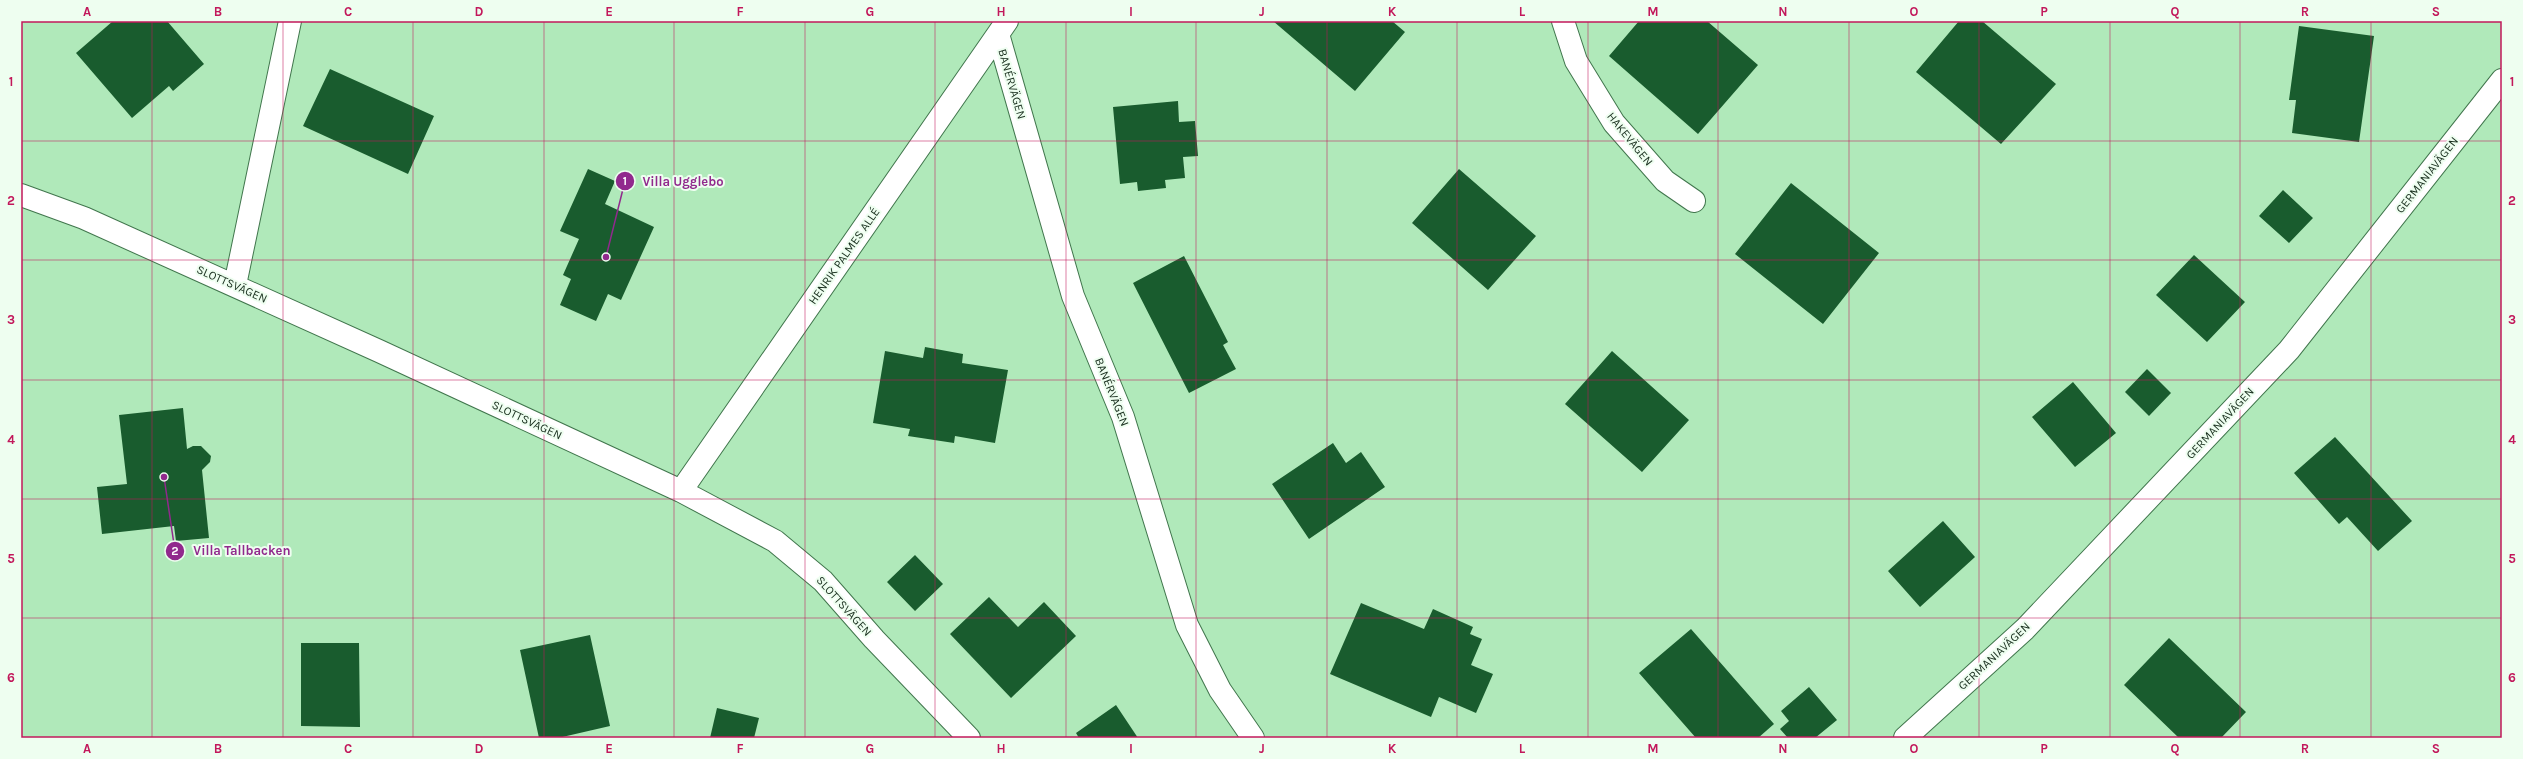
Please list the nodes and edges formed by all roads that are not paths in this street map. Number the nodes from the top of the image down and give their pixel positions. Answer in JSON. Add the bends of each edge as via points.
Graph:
{"nodes":[{"id":1,"x":290,"y":21,"type":"edge"},
{"id":2,"x":1563,"y":21,"type":"edge"},
{"id":3,"x":1002,"y":28,"type":"edge"},
{"id":4,"x":2502,"y":80,"type":"edge"},
{"id":5,"x":21,"y":195,"type":"edge"},
{"id":6,"x":1694,"y":201,"type":"dead end"},
{"id":7,"x":235,"y":285,"type":"junction"},
{"id":8,"x":681,"y":492,"type":"junction"},
{"id":9,"x":969,"y":738,"type":"edge"},
{"id":10,"x":1253,"y":738,"type":"edge"},
{"id":11,"x":1905,"y":738,"type":"edge"}],
"edges":[{"from":1,"to":7,"type":"street"},
{"from":2,"to":6,"type":"street","name":"HAKEVÄGEN","via":[[1576,61],[1614,124],[1665,181]]},
{"from":3,"to":8,"type":"street","name":"HENRIK PALMES ALLÉ"},
{"from":3,"to":10,"type":"street","name":"BANÉRVÄGEN","via":[[1073,296],[1123,417],[1187,625],[1220,690]]},
{"from":4,"to":11,"type":"street","name":"GERMANIAVÄGEN","via":[[2289,350],[2025,629]]},
{"from":5,"to":7,"type":"street","name":"SLOTTSVÄGEN","via":[[84,218]]},
{"from":7,"to":8,"type":"street","name":"SLOTTSVÄGEN"},
{"from":8,"to":9,"type":"street","name":"SLOTTSVÄGEN","via":[[775,540],[823,581],[874,639]]}]}
